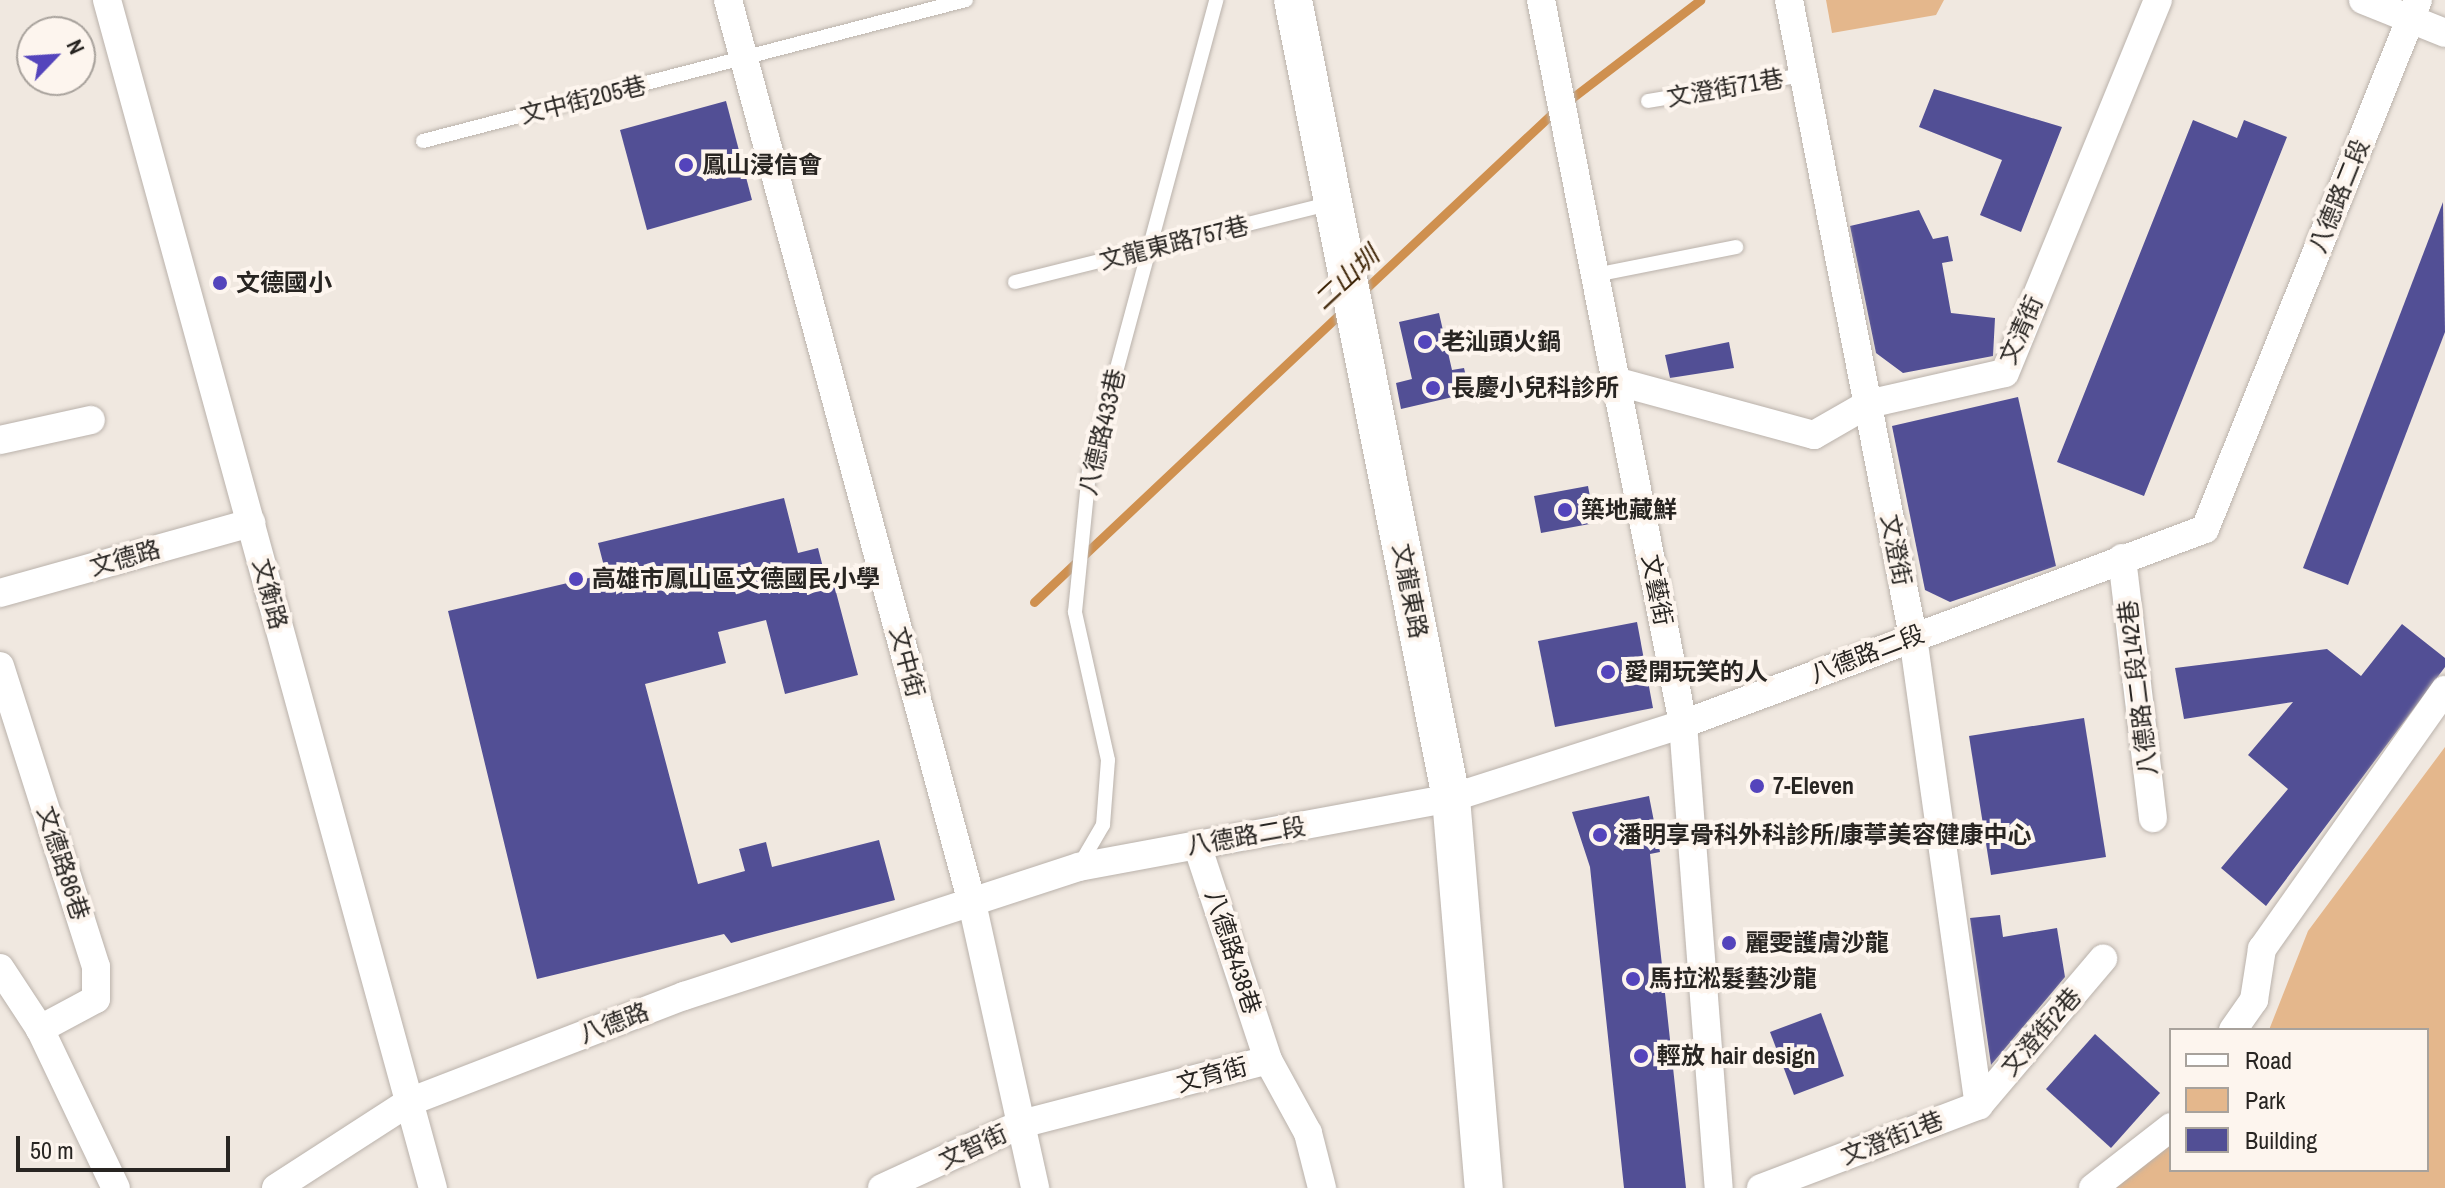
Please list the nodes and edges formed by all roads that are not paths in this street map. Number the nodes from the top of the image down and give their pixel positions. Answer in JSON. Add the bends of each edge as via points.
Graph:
{"nodes":[{"id":1,"x":107,"y":0,"type":"edge"},
{"id":2,"x":728,"y":0,"type":"edge"},
{"id":3,"x":966,"y":0,"type":"edge"},
{"id":4,"x":1216,"y":0,"type":"edge"},
{"id":5,"x":1293,"y":0,"type":"edge"},
{"id":6,"x":1541,"y":0,"type":"edge"},
{"id":7,"x":1789,"y":0,"type":"edge"},
{"id":8,"x":2158,"y":0,"type":"edge"},
{"id":9,"x":2363,"y":0,"type":"edge"},
{"id":10,"x":2414,"y":10,"type":"edge"},
{"id":11,"x":2445,"y":33,"type":"edge"},
{"id":12,"x":744,"y":59,"type":"junction"},
{"id":13,"x":1803,"y":75,"type":"junction"},
{"id":14,"x":1648,"y":101,"type":"dead end"},
{"id":15,"x":423,"y":141,"type":"dead end"},
{"id":16,"x":1333,"y":203,"type":"junction"},
{"id":17,"x":1736,"y":247,"type":"dead end"},
{"id":18,"x":1149,"y":249,"type":"junction"},
{"id":19,"x":1595,"y":275,"type":"junction"},
{"id":20,"x":1015,"y":282,"type":"dead end"},
{"id":21,"x":1615,"y":381,"type":"junction"},
{"id":22,"x":1868,"y":404,"type":"junction"},
{"id":23,"x":91,"y":420,"type":"dead end"},
{"id":24,"x":0,"y":440,"type":"edge"},
{"id":25,"x":251,"y":523,"type":"junction"},
{"id":26,"x":2122,"y":558,"type":"junction"},
{"id":27,"x":0,"y":593,"type":"edge"},
{"id":28,"x":1913,"y":637,"type":"junction"},
{"id":29,"x":0,"y":666,"type":"edge"},
{"id":30,"x":2445,"y":690,"type":"edge"},
{"id":31,"x":1683,"y":724,"type":"junction"},
{"id":32,"x":1451,"y":798,"type":"junction"},
{"id":33,"x":2153,"y":818,"type":"dead end"},
{"id":34,"x":1197,"y":845,"type":"junction"},
{"id":35,"x":1079,"y":867,"type":"junction"},
{"id":36,"x":972,"y":903,"type":"junction"},
{"id":37,"x":2103,"y":959,"type":"dead end"},
{"id":38,"x":0,"y":968,"type":"edge"},
{"id":39,"x":2234,"y":1028,"type":"edge"},
{"id":40,"x":40,"y":1029,"type":"junction"},
{"id":41,"x":1268,"y":1060,"type":"junction"},
{"id":42,"x":409,"y":1102,"type":"junction"},
{"id":43,"x":1979,"y":1105,"type":"junction"},
{"id":44,"x":1021,"y":1124,"type":"junction"},
{"id":45,"x":2169,"y":1129,"type":"edge"},
{"id":46,"x":116,"y":1188,"type":"edge"},
{"id":47,"x":276,"y":1188,"type":"edge"},
{"id":48,"x":433,"y":1188,"type":"edge"},
{"id":49,"x":882,"y":1188,"type":"edge"},
{"id":50,"x":1035,"y":1188,"type":"edge"},
{"id":51,"x":1322,"y":1188,"type":"edge"},
{"id":52,"x":1484,"y":1188,"type":"edge"},
{"id":53,"x":1719,"y":1188,"type":"edge"},
{"id":54,"x":1761,"y":1188,"type":"edge"},
{"id":55,"x":2093,"y":1188,"type":"edge"}],
"edges":[{"from":1,"to":25,"type":"street","name":"文衡路"},
{"from":2,"to":12,"type":"street","name":"文中街"},
{"from":3,"to":12,"type":"lane","name":"文中街205巷"},
{"from":4,"to":18,"type":"lane","name":"八德路433巷"},
{"from":5,"to":16,"type":"street","name":"文龍東路"},
{"from":6,"to":19,"type":"street","name":"文藝街"},
{"from":7,"to":13,"type":"street","name":"文澄街"},
{"from":8,"to":22,"type":"street","name":"文清街","via":[[2005,373]]},
{"from":9,"to":10,"type":"street"},
{"from":10,"to":11,"type":"street"},
{"from":10,"to":26,"type":"street","name":"八德路二段","via":[[2205,529]]},
{"from":12,"to":15,"type":"lane","name":"文中街205巷"},
{"from":12,"to":36,"type":"street","name":"文中街"},
{"from":13,"to":14,"type":"lane","name":"文澄街71巷"},
{"from":13,"to":22,"type":"street","name":"文澄街"},
{"from":16,"to":18,"type":"lane","name":"文龍東路757巷"},
{"from":16,"to":32,"type":"street","name":"文龍東路"},
{"from":17,"to":19,"type":"lane"},
{"from":18,"to":20,"type":"lane","name":"文龍東路757巷"},
{"from":18,"to":35,"type":"lane","name":"八德路433巷","via":[[1089,472],[1075,612],[1108,760],[1103,825]]},
{"from":19,"to":21,"type":"street","name":"文藝街"},
{"from":21,"to":22,"type":"street","name":"文清街","via":[[1814,435]]},
{"from":21,"to":31,"type":"street","name":"文藝街"},
{"from":22,"to":28,"type":"street","name":"文澄街"},
{"from":23,"to":24,"type":"street"},
{"from":25,"to":27,"type":"street","name":"文德路"},
{"from":25,"to":42,"type":"street","name":"文衡路"},
{"from":26,"to":28,"type":"street","name":"八德路二段"},
{"from":26,"to":33,"type":"street","name":"八德路二段142巷"},
{"from":28,"to":31,"type":"street","name":"八德路二段"},
{"from":28,"to":43,"type":"street","name":"文澄街"},
{"from":29,"to":40,"type":"street","name":"文德路86巷","via":[[96,967],[96,999]]},
{"from":30,"to":39,"type":"street","via":[[2262,949],[2254,1000]]},
{"from":31,"to":32,"type":"street","name":"八德路二段"},
{"from":31,"to":53,"type":"street","name":"文藝街"},
{"from":32,"to":34,"type":"street","name":"八德路二段"},
{"from":32,"to":52,"type":"street","name":"文龍東路"},
{"from":34,"to":35,"type":"street","name":"八德路二段"},
{"from":34,"to":41,"type":"street","name":"八德路438巷"},
{"from":35,"to":36,"type":"street","name":"八德路二段"},
{"from":36,"to":42,"type":"street","name":"八德路","via":[[684,996]]},
{"from":36,"to":44,"type":"street","name":"文中街"},
{"from":37,"to":43,"type":"street","name":"文澄街2巷"},
{"from":38,"to":40,"type":"street"},
{"from":40,"to":46,"type":"street"},
{"from":41,"to":44,"type":"street","name":"文育街"},
{"from":41,"to":51,"type":"street","name":"文育街","via":[[1308,1133]]},
{"from":42,"to":47,"type":"street","name":"八德路"},
{"from":42,"to":48,"type":"street","name":"文衡路"},
{"from":43,"to":54,"type":"street","name":"文澄街1巷"},
{"from":44,"to":49,"type":"street","name":"文智街"},
{"from":44,"to":50,"type":"street","name":"文中街"},
{"from":45,"to":55,"type":"street"}]}
